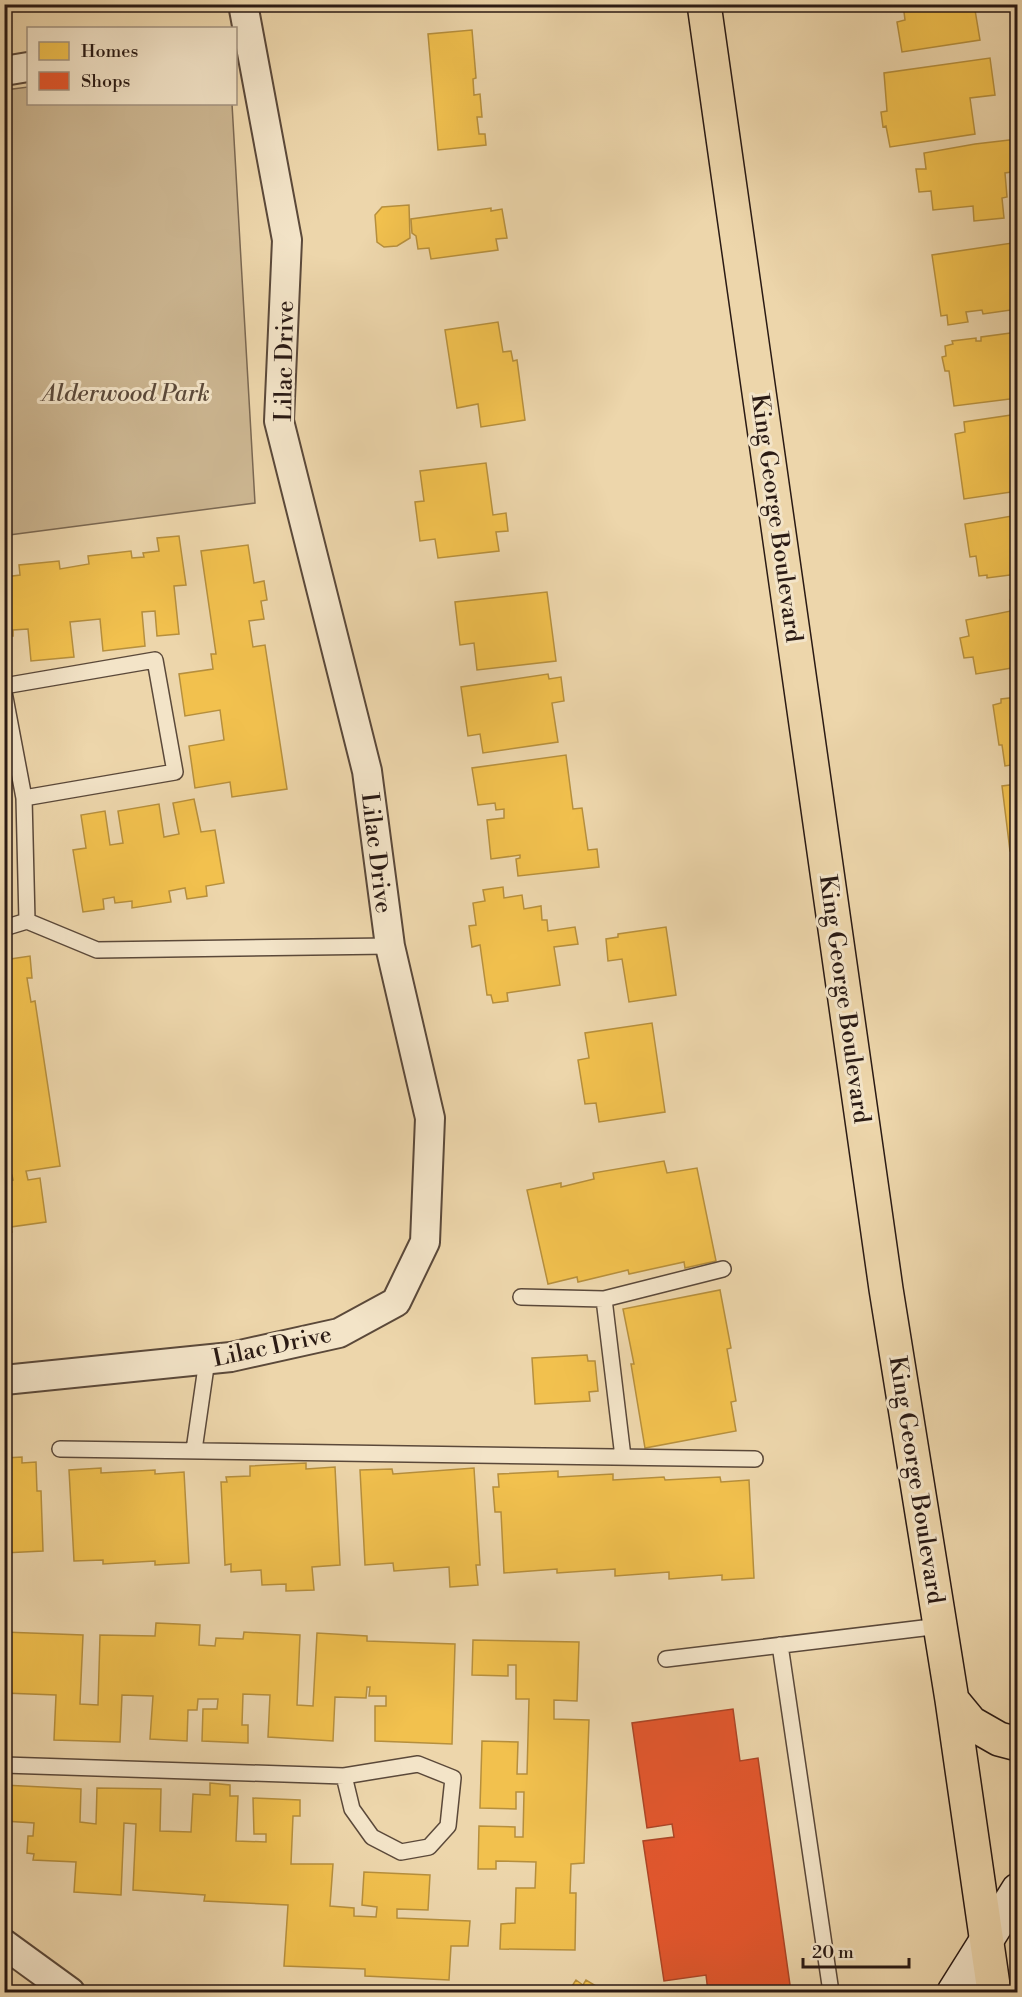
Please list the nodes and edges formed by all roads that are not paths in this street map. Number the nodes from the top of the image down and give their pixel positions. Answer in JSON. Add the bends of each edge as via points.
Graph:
{"nodes":[{"id":1,"x":243,"y":4,"type":"edge"},
{"id":2,"x":704,"y":4,"type":"edge"},
{"id":3,"x":242,"y":35,"type":"edge"},
{"id":4,"x":27,"y":67,"type":"edge"},
{"id":5,"x":4,"y":71,"type":"edge"},
{"id":6,"x":4,"y":686,"type":"edge"},
{"id":7,"x":4,"y":692,"type":"edge"},
{"id":8,"x":24,"y":798,"type":"junction"},
{"id":9,"x":27,"y":921,"type":"junction"},
{"id":10,"x":4,"y":928,"type":"edge"},
{"id":11,"x":390,"y":946,"type":"junction"},
{"id":12,"x":723,"y":1269,"type":"dead end"},
{"id":13,"x":521,"y":1297,"type":"dead end"},
{"id":14,"x":604,"y":1299,"type":"junction"},
{"id":15,"x":207,"y":1360,"type":"junction"},
{"id":16,"x":4,"y":1380,"type":"edge"},
{"id":17,"x":60,"y":1449,"type":"dead end"},
{"id":18,"x":194,"y":1450,"type":"junction"},
{"id":19,"x":622,"y":1457,"type":"junction"},
{"id":20,"x":755,"y":1459,"type":"dead end"},
{"id":21,"x":940,"y":1626,"type":"junction"},
{"id":22,"x":780,"y":1645,"type":"junction"},
{"id":23,"x":666,"y":1659,"type":"dead end"},
{"id":24,"x":952,"y":1700,"type":"junction"},
{"id":25,"x":1017,"y":1744,"type":"edge"},
{"id":26,"x":4,"y":1765,"type":"edge"},
{"id":27,"x":344,"y":1776,"type":"junction"},
{"id":28,"x":1017,"y":1890,"type":"edge"},
{"id":29,"x":986,"y":1941,"type":"junction"},
{"id":30,"x":4,"y":1944,"type":"edge"},
{"id":31,"x":70,"y":1992,"type":"edge"},
{"id":32,"x":831,"y":1992,"type":"edge"},
{"id":33,"x":954,"y":1992,"type":"edge"},
{"id":34,"x":994,"y":1992,"type":"edge"}],
"edges":[{"from":1,"to":3,"type":"street","name":"Lilac Drive"},
{"from":2,"to":21,"type":"main road","name":"King George Boulevard","via":[[883,1266]]},
{"from":3,"to":11,"type":"street","name":"Lilac Drive","via":[[287,240],[279,421],[367,771]]},
{"from":4,"to":5,"type":"street"},
{"from":6,"to":8,"type":"lane","via":[[155,660],[175,772]]},
{"from":7,"to":8,"type":"lane"},
{"from":8,"to":9,"type":"lane"},
{"from":9,"to":10,"type":"lane"},
{"from":9,"to":11,"type":"lane","via":[[97,950]]},
{"from":11,"to":15,"type":"street","name":"Lilac Drive","via":[[430,1118],[425,1242],[396,1302],[339,1333]]},
{"from":12,"to":14,"type":"lane"},
{"from":13,"to":14,"type":"lane"},
{"from":14,"to":19,"type":"lane"},
{"from":15,"to":16,"type":"street","name":"Lilac Drive"},
{"from":15,"to":18,"type":"lane"},
{"from":17,"to":18,"type":"lane"},
{"from":18,"to":19,"type":"lane"},
{"from":19,"to":20,"type":"lane"},
{"from":21,"to":22,"type":"lane"},
{"from":21,"to":24,"type":"main road","name":"King George Boulevard"},
{"from":22,"to":23,"type":"lane"},
{"from":22,"to":32,"type":"lane"},
{"from":24,"to":25,"type":"main road","via":[[971,1723]]},
{"from":24,"to":29,"type":"main road","name":"King George Boulevard"},
{"from":26,"to":27,"type":"lane"},
{"from":27,"to":27,"type":"lane","via":[[352,1809],[372,1837],[401,1852],[429,1847],[448,1826],[453,1778],[418,1764]]},
{"from":28,"to":29,"type":"main road"},
{"from":29,"to":33,"type":"main road"},
{"from":29,"to":34,"type":"main road","name":"King George Boulevard"},
{"from":30,"to":31,"type":"street"}]}
